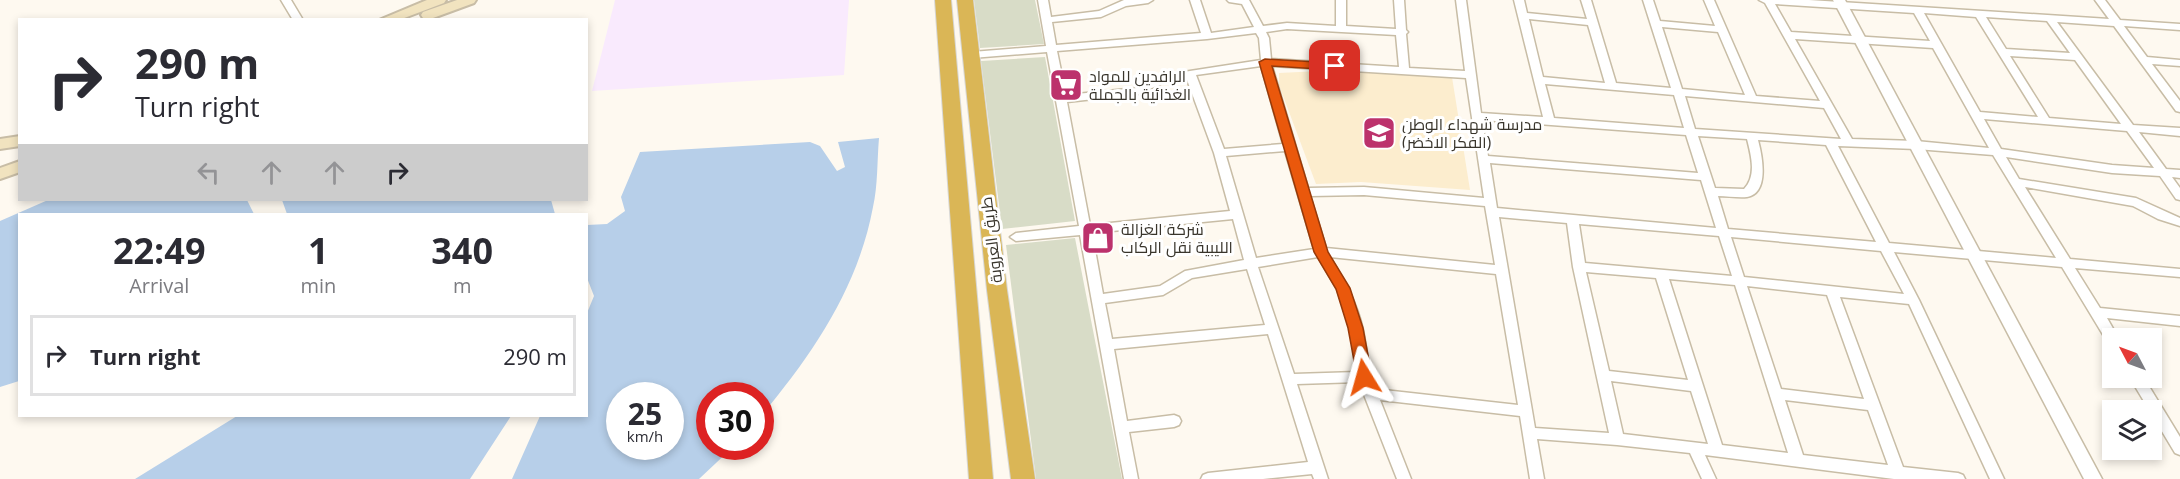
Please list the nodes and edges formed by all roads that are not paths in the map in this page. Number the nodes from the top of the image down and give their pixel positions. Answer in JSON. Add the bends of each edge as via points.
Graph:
{"nodes":[{"id":1,"x":286,"y":0,"type":"edge"},
{"id":2,"x":439,"y":0,"type":"edge"},
{"id":3,"x":469,"y":0,"type":"edge"},
{"id":4,"x":943,"y":0,"type":"edge"},
{"id":5,"x":965,"y":0,"type":"edge"},
{"id":6,"x":1043,"y":0,"type":"edge"},
{"id":7,"x":1148,"y":0,"type":"edge"},
{"id":8,"x":1195,"y":0,"type":"edge"},
{"id":9,"x":1232,"y":0,"type":"edge"},
{"id":10,"x":1257,"y":0,"type":"edge"},
{"id":11,"x":1341,"y":0,"type":"edge"},
{"id":12,"x":1399,"y":0,"type":"edge"},
{"id":13,"x":1461,"y":0,"type":"edge"},
{"id":14,"x":1520,"y":0,"type":"edge"},
{"id":15,"x":1586,"y":0,"type":"edge"},
{"id":16,"x":1648,"y":0,"type":"edge"},
{"id":17,"x":1708,"y":0,"type":"edge"},
{"id":18,"x":1766,"y":0,"type":"edge"},
{"id":19,"x":1947,"y":0,"type":"edge"},
{"id":20,"x":2100,"y":0,"type":"edge"},
{"id":21,"x":1246,"y":2,"type":"junction"},
{"id":22,"x":1841,"y":3,"type":"edge"},
{"id":23,"x":1917,"y":10,"type":"junction"},
{"id":24,"x":1955,"y":13,"type":"junction"},
{"id":25,"x":1978,"y":14,"type":"junction"},
{"id":26,"x":1523,"y":16,"type":"junction"},
{"id":27,"x":297,"y":18,"type":"edge"},
{"id":28,"x":390,"y":18,"type":"edge"},
{"id":29,"x":421,"y":18,"type":"edge"},
{"id":30,"x":2050,"y":19,"type":"junction"},
{"id":31,"x":1046,"y":20,"type":"junction"},
{"id":32,"x":1592,"y":22,"type":"junction"},
{"id":33,"x":2117,"y":23,"type":"junction"},
{"id":34,"x":1656,"y":24,"type":"junction"},
{"id":35,"x":2180,"y":27,"type":"edge"},
{"id":36,"x":1259,"y":28,"type":"junction"},
{"id":37,"x":1341,"y":28,"type":"junction"},
{"id":38,"x":1722,"y":29,"type":"junction"},
{"id":39,"x":1403,"y":32,"type":"junction"},
{"id":40,"x":1787,"y":35,"type":"junction"},
{"id":41,"x":1207,"y":36,"type":"junction"},
{"id":42,"x":1860,"y":40,"type":"junction"},
{"id":43,"x":1937,"y":45,"type":"junction"},
{"id":44,"x":1052,"y":49,"type":"junction"},
{"id":45,"x":2003,"y":52,"type":"junction"},
{"id":46,"x":972,"y":55,"type":"junction"},
{"id":47,"x":2077,"y":57,"type":"junction"},
{"id":48,"x":2142,"y":60,"type":"junction"},
{"id":49,"x":1265,"y":62,"type":"junction"},
{"id":50,"x":2180,"y":63,"type":"edge"},
{"id":51,"x":1404,"y":70,"type":"junction"},
{"id":52,"x":1190,"y":73,"type":"junction"},
{"id":53,"x":1471,"y":75,"type":"junction"},
{"id":54,"x":1539,"y":80,"type":"junction"},
{"id":55,"x":1612,"y":87,"type":"junction"},
{"id":56,"x":1678,"y":93,"type":"junction"},
{"id":57,"x":1061,"y":99,"type":"junction"},
{"id":58,"x":1752,"y":99,"type":"junction"},
{"id":59,"x":1826,"y":105,"type":"junction"},
{"id":60,"x":2180,"y":109,"type":"edge"},
{"id":61,"x":1976,"y":115,"type":"junction"},
{"id":62,"x":1476,"y":116,"type":"junction"},
{"id":63,"x":1549,"y":121,"type":"junction"},
{"id":64,"x":2046,"y":121,"type":"junction"},
{"id":65,"x":2130,"y":128,"type":"junction"},
{"id":66,"x":1692,"y":132,"type":"junction"},
{"id":67,"x":2180,"y":132,"type":"edge"},
{"id":68,"x":1752,"y":136,"type":"junction"},
{"id":69,"x":18,"y":141,"type":"edge"},
{"id":70,"x":1830,"y":142,"type":"junction"},
{"id":71,"x":1848,"y":142,"type":"junction"},
{"id":72,"x":0,"y":144,"type":"edge"},
{"id":73,"x":1916,"y":145,"type":"junction"},
{"id":74,"x":1289,"y":147,"type":"junction"},
{"id":75,"x":1997,"y":152,"type":"junction"},
{"id":76,"x":1220,"y":153,"type":"junction"},
{"id":77,"x":1485,"y":159,"type":"junction"},
{"id":78,"x":18,"y":167,"type":"edge"},
{"id":79,"x":2163,"y":173,"type":"junction"},
{"id":80,"x":0,"y":174,"type":"edge"},
{"id":81,"x":2180,"y":174,"type":"edge"},
{"id":82,"x":1706,"y":177,"type":"junction"},
{"id":83,"x":2016,"y":182,"type":"junction"},
{"id":84,"x":1303,"y":192,"type":"junction"},
{"id":85,"x":1711,"y":192,"type":"junction"},
{"id":86,"x":2180,"y":196,"type":"edge"},
{"id":87,"x":1491,"y":207,"type":"junction"},
{"id":88,"x":1238,"y":214,"type":"junction"},
{"id":89,"x":1572,"y":219,"type":"junction"},
{"id":90,"x":2180,"y":222,"type":"edge"},
{"id":91,"x":1085,"y":230,"type":"junction"},
{"id":92,"x":1724,"y":232,"type":"junction"},
{"id":93,"x":1016,"y":237,"type":"dead end"},
{"id":94,"x":1886,"y":249,"type":"junction"},
{"id":95,"x":1321,"y":252,"type":"junction"},
{"id":96,"x":1974,"y":255,"type":"junction"},
{"id":97,"x":1251,"y":263,"type":"junction"},
{"id":98,"x":2065,"y":263,"type":"junction"},
{"id":99,"x":1579,"y":267,"type":"junction"},
{"id":100,"x":1501,"y":270,"type":"junction"},
{"id":101,"x":2180,"y":273,"type":"edge"},
{"id":102,"x":1661,"y":274,"type":"junction"},
{"id":103,"x":1740,"y":280,"type":"junction"},
{"id":104,"x":1831,"y":290,"type":"junction"},
{"id":105,"x":1098,"y":299,"type":"junction"},
{"id":106,"x":1914,"y":300,"type":"junction"},
{"id":107,"x":2097,"y":312,"type":"junction"},
{"id":108,"x":2180,"y":321,"type":"edge"},
{"id":109,"x":2106,"y":328,"type":"edge"},
{"id":110,"x":1273,"y":329,"type":"junction"},
{"id":111,"x":1106,"y":345,"type":"junction"},
{"id":112,"x":1602,"y":375,"type":"junction"},
{"id":113,"x":1364,"y":377,"type":"junction"},
{"id":114,"x":1289,"y":379,"type":"junction"},
{"id":115,"x":1696,"y":386,"type":"junction"},
{"id":116,"x":2143,"y":388,"type":"edge"},
{"id":117,"x":1371,"y":394,"type":"junction"},
{"id":118,"x":1777,"y":394,"type":"junction"},
{"id":119,"x":1872,"y":405,"type":"junction"},
{"id":120,"x":1525,"y":411,"type":"junction"},
{"id":121,"x":1174,"y":421,"type":"dead end"},
{"id":122,"x":1121,"y":427,"type":"junction"},
{"id":123,"x":1529,"y":433,"type":"junction"},
{"id":124,"x":1617,"y":439,"type":"junction"},
{"id":125,"x":1694,"y":448,"type":"junction"},
{"id":126,"x":2180,"y":449,"type":"edge"},
{"id":127,"x":1716,"y":451,"type":"junction"},
{"id":128,"x":1798,"y":460,"type":"junction"},
{"id":129,"x":1842,"y":472,"type":"edge"},
{"id":130,"x":1319,"y":473,"type":"edge"},
{"id":131,"x":1899,"y":475,"type":"edge"},
{"id":132,"x":981,"y":479,"type":"edge"},
{"id":133,"x":1023,"y":479,"type":"edge"},
{"id":134,"x":1131,"y":479,"type":"edge"},
{"id":135,"x":1208,"y":479,"type":"edge"},
{"id":136,"x":1404,"y":479,"type":"edge"},
{"id":137,"x":1537,"y":479,"type":"edge"},
{"id":138,"x":1709,"y":479,"type":"edge"},
{"id":139,"x":1958,"y":479,"type":"edge"},
{"id":140,"x":1998,"y":479,"type":"edge"},
{"id":141,"x":2093,"y":479,"type":"edge"}],
"edges":[{"from":1,"to":27,"type":"street"},
{"from":2,"to":28,"type":"main road"},
{"from":3,"to":29,"type":"main road"},
{"from":4,"to":132,"type":"highway","name":"طريق العروبة"},
{"from":5,"to":46,"type":"highway","name":"طريق العروبة"},
{"from":6,"to":31,"type":"street"},
{"from":7,"to":31,"type":"street","via":[[1124,3],[1101,14]]},
{"from":8,"to":41,"type":"street"},
{"from":9,"to":21,"type":"street"},
{"from":10,"to":21,"type":"street"},
{"from":11,"to":37,"type":"street"},
{"from":12,"to":39,"type":"street"},
{"from":13,"to":53,"type":"street"},
{"from":14,"to":26,"type":"street"},
{"from":15,"to":32,"type":"street"},
{"from":16,"to":34,"type":"street"},
{"from":17,"to":38,"type":"street"},
{"from":18,"to":22,"type":"street"},
{"from":18,"to":40,"type":"street"},
{"from":19,"to":24,"type":"street"},
{"from":20,"to":33,"type":"street"},
{"from":21,"to":36,"type":"street"},
{"from":22,"to":23,"type":"street"},
{"from":22,"to":42,"type":"street"},
{"from":23,"to":24,"type":"street"},
{"from":23,"to":43,"type":"street"},
{"from":24,"to":25,"type":"street"},
{"from":25,"to":30,"type":"street"},
{"from":25,"to":45,"type":"street"},
{"from":26,"to":32,"type":"street"},
{"from":26,"to":54,"type":"street"},
{"from":30,"to":33,"type":"street"},
{"from":30,"to":47,"type":"street"},
{"from":31,"to":44,"type":"street"},
{"from":32,"to":55,"type":"street"},
{"from":33,"to":35,"type":"street"},
{"from":33,"to":48,"type":"street"},
{"from":34,"to":38,"type":"street"},
{"from":34,"to":56,"type":"street"},
{"from":36,"to":37,"type":"street"},
{"from":36,"to":41,"type":"street"},
{"from":36,"to":49,"type":"street","via":[[1264,38]]},
{"from":37,"to":39,"type":"street"},
{"from":38,"to":58,"type":"street"},
{"from":39,"to":51,"type":"street"},
{"from":40,"to":42,"type":"street"},
{"from":40,"to":59,"type":"street"},
{"from":41,"to":44,"type":"street"},
{"from":42,"to":43,"type":"street"},
{"from":42,"to":73,"type":"street"},
{"from":43,"to":61,"type":"street"},
{"from":44,"to":46,"type":"street"},
{"from":44,"to":57,"type":"street"},
{"from":45,"to":47,"type":"street"},
{"from":45,"to":64,"type":"street"},
{"from":46,"to":133,"type":"highway","name":"طريق العروبة","via":[[997,290]]},
{"from":47,"to":65,"type":"street"},
{"from":48,"to":50,"type":"street"},
{"from":48,"to":60,"type":"street"},
{"from":49,"to":51,"type":"street"},
{"from":49,"to":52,"type":"street"},
{"from":49,"to":74,"type":"street"},
{"from":51,"to":53,"type":"street"},
{"from":52,"to":57,"type":"street","via":[[1164,78],[1139,92]]},
{"from":52,"to":76,"type":"street"},
{"from":53,"to":62,"type":"street"},
{"from":54,"to":55,"type":"street"},
{"from":54,"to":63,"type":"street"},
{"from":55,"to":56,"type":"street"},
{"from":56,"to":58,"type":"street"},
{"from":56,"to":66,"type":"street"},
{"from":57,"to":91,"type":"street"},
{"from":58,"to":59,"type":"street"},
{"from":59,"to":71,"type":"street"},
{"from":61,"to":64,"type":"street"},
{"from":61,"to":75,"type":"street"},
{"from":62,"to":63,"type":"street"},
{"from":62,"to":77,"type":"street"},
{"from":63,"to":66,"type":"street"},
{"from":64,"to":65,"type":"street"},
{"from":65,"to":67,"type":"street"},
{"from":65,"to":79,"type":"street"},
{"from":66,"to":68,"type":"street"},
{"from":66,"to":82,"type":"street"},
{"from":68,"to":70,"type":"street"},
{"from":68,"to":85,"type":"street","via":[[1759,164],[1752,190]]},
{"from":69,"to":72,"type":"main road"},
{"from":70,"to":71,"type":"street"},
{"from":70,"to":94,"type":"street"},
{"from":71,"to":73,"type":"street"},
{"from":73,"to":75,"type":"street"},
{"from":73,"to":96,"type":"street"},
{"from":74,"to":76,"type":"street"},
{"from":74,"to":84,"type":"street"},
{"from":75,"to":79,"type":"street"},
{"from":75,"to":83,"type":"street"},
{"from":76,"to":88,"type":"street"},
{"from":77,"to":82,"type":"street"},
{"from":77,"to":87,"type":"street"},
{"from":78,"to":80,"type":"main road"},
{"from":79,"to":81,"type":"street"},
{"from":79,"to":86,"type":"street"},
{"from":82,"to":85,"type":"street"},
{"from":83,"to":90,"type":"street","via":[[2136,202]]},
{"from":83,"to":98,"type":"street"},
{"from":84,"to":87,"type":"street","via":[[1364,191]]},
{"from":84,"to":95,"type":"street"},
{"from":85,"to":92,"type":"street"},
{"from":87,"to":89,"type":"street"},
{"from":87,"to":100,"type":"street"},
{"from":88,"to":91,"type":"street"},
{"from":88,"to":97,"type":"street"},
{"from":89,"to":92,"type":"street"},
{"from":89,"to":99,"type":"street"},
{"from":91,"to":93,"type":"street"},
{"from":91,"to":105,"type":"street"},
{"from":92,"to":94,"type":"street"},
{"from":92,"to":103,"type":"street"},
{"from":94,"to":96,"type":"street"},
{"from":94,"to":106,"type":"street"},
{"from":95,"to":97,"type":"street"},
{"from":95,"to":100,"type":"street"},
{"from":95,"to":113,"type":"street","via":[[1343,288],[1356,328]]},
{"from":96,"to":98,"type":"street"},
{"from":96,"to":141,"type":"street"},
{"from":97,"to":105,"type":"street","via":[[1190,274],[1163,290]]},
{"from":97,"to":110,"type":"street"},
{"from":98,"to":101,"type":"street"},
{"from":98,"to":107,"type":"street"},
{"from":99,"to":102,"type":"street"},
{"from":99,"to":112,"type":"street"},
{"from":100,"to":120,"type":"street"},
{"from":102,"to":103,"type":"street"},
{"from":102,"to":115,"type":"street"},
{"from":103,"to":104,"type":"street"},
{"from":103,"to":118,"type":"street"},
{"from":104,"to":106,"type":"street"},
{"from":104,"to":119,"type":"street"},
{"from":105,"to":111,"type":"street"},
{"from":106,"to":140,"type":"street"},
{"from":107,"to":108,"type":"street"},
{"from":107,"to":109,"type":"street"},
{"from":110,"to":111,"type":"street"},
{"from":110,"to":114,"type":"street"},
{"from":111,"to":122,"type":"street"},
{"from":112,"to":115,"type":"street"},
{"from":112,"to":124,"type":"street"},
{"from":113,"to":114,"type":"street"},
{"from":113,"to":117,"type":"street"},
{"from":114,"to":130,"type":"street"},
{"from":115,"to":127,"type":"street"},
{"from":116,"to":126,"type":"street"},
{"from":117,"to":120,"type":"street"},
{"from":117,"to":136,"type":"street"},
{"from":118,"to":119,"type":"street"},
{"from":118,"to":128,"type":"street"},
{"from":119,"to":131,"type":"street"},
{"from":120,"to":123,"type":"street"},
{"from":121,"to":122,"type":"street"},
{"from":122,"to":134,"type":"street"},
{"from":123,"to":124,"type":"street"},
{"from":123,"to":137,"type":"street"},
{"from":124,"to":125,"type":"street"},
{"from":125,"to":127,"type":"street"},
{"from":125,"to":138,"type":"street"},
{"from":127,"to":128,"type":"street"},
{"from":128,"to":129,"type":"street"},
{"from":129,"to":131,"type":"street"},
{"from":130,"to":135,"type":"street"},
{"from":131,"to":139,"type":"street"}]}
